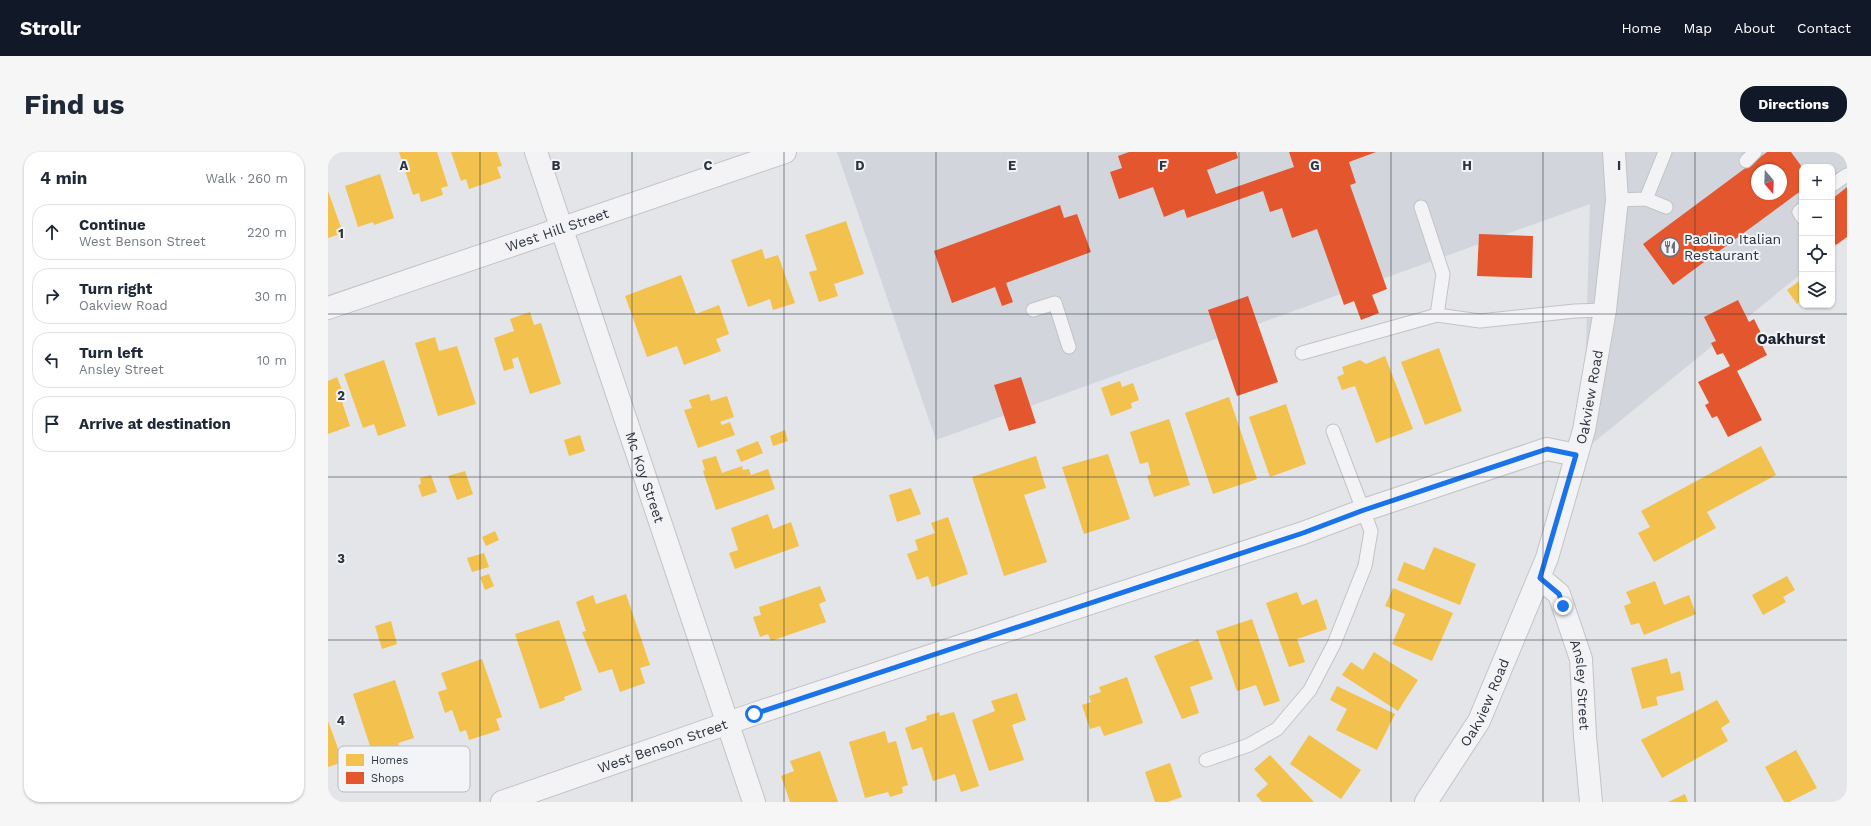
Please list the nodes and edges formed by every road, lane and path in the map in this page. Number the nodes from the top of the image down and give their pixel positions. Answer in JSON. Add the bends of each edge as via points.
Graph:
{"nodes":[{"id":1,"x":536,"y":152,"type":"edge"},
{"id":2,"x":785,"y":152,"type":"edge"},
{"id":3,"x":1614,"y":152,"type":"edge"},
{"id":4,"x":1664,"y":152,"type":"edge"},
{"id":5,"x":1847,"y":175,"type":"edge"},
{"id":6,"x":1835,"y":183,"type":"edge"},
{"id":7,"x":1646,"y":199,"type":"junction"},
{"id":8,"x":1617,"y":200,"type":"junction"},
{"id":9,"x":1421,"y":207,"type":"dead end"},
{"id":10,"x":1666,"y":207,"type":"dead end"},
{"id":11,"x":562,"y":229,"type":"junction"},
{"id":12,"x":328,"y":308,"type":"edge"},
{"id":13,"x":1033,"y":310,"type":"dead end"},
{"id":14,"x":1605,"y":310,"type":"junction"},
{"id":15,"x":1437,"y":315,"type":"junction"},
{"id":16,"x":1069,"y":348,"type":"dead end"},
{"id":17,"x":1302,"y":353,"type":"dead end"},
{"id":18,"x":1333,"y":431,"type":"dead end"},
{"id":19,"x":1576,"y":455,"type":"junction"},
{"id":20,"x":1364,"y":510,"type":"junction"},
{"id":21,"x":1540,"y":578,"type":"junction"},
{"id":22,"x":727,"y":723,"type":"junction"},
{"id":23,"x":1206,"y":760,"type":"dead end"},
{"id":24,"x":502,"y":802,"type":"edge"},
{"id":25,"x":754,"y":802,"type":"edge"},
{"id":26,"x":1426,"y":802,"type":"edge"},
{"id":27,"x":1591,"y":802,"type":"edge"}],
"edges":[{"from":1,"to":11,"type":"street","name":"Mc Koy Street"},
{"from":2,"to":11,"type":"street","name":"West Hill Street"},
{"from":3,"to":8,"type":"street","name":"Oakview Road"},
{"from":4,"to":7,"type":"lane"},
{"from":5,"to":6,"type":"lane"},
{"from":7,"to":8,"type":"lane"},
{"from":7,"to":10,"type":"lane"},
{"from":8,"to":14,"type":"street","name":"Oakview Road"},
{"from":9,"to":15,"type":"lane","via":[[1443,274]]},
{"from":11,"to":12,"type":"street","name":"West Hill Street"},
{"from":11,"to":22,"type":"street","name":"Mc Koy Street"},
{"from":13,"to":16,"type":"lane","via":[[1056,303]]},
{"from":14,"to":15,"type":"lane","via":[[1480,321]]},
{"from":14,"to":19,"type":"street","name":"Oakview Road","via":[[1584,430]]},
{"from":15,"to":17,"type":"lane"},
{"from":18,"to":20,"type":"lane"},
{"from":19,"to":20,"type":"street","name":"West Benson Street","via":[[1547,449]]},
{"from":19,"to":21,"type":"street","name":"Oakview Road"},
{"from":20,"to":22,"type":"street","name":"West Benson Street","via":[[1303,533]]},
{"from":20,"to":23,"type":"lane","via":[[1371,531],[1365,566],[1334,644],[1310,690],[1277,729],[1249,745]]},
{"from":21,"to":26,"type":"street","name":"Oakview Road","via":[[1479,721]]},
{"from":21,"to":27,"type":"street","name":"Ansley Street","via":[[1559,594],[1580,659]]},
{"from":22,"to":24,"type":"street","name":"West Benson Street"},
{"from":22,"to":25,"type":"street","name":"Mc Koy Street"}]}
